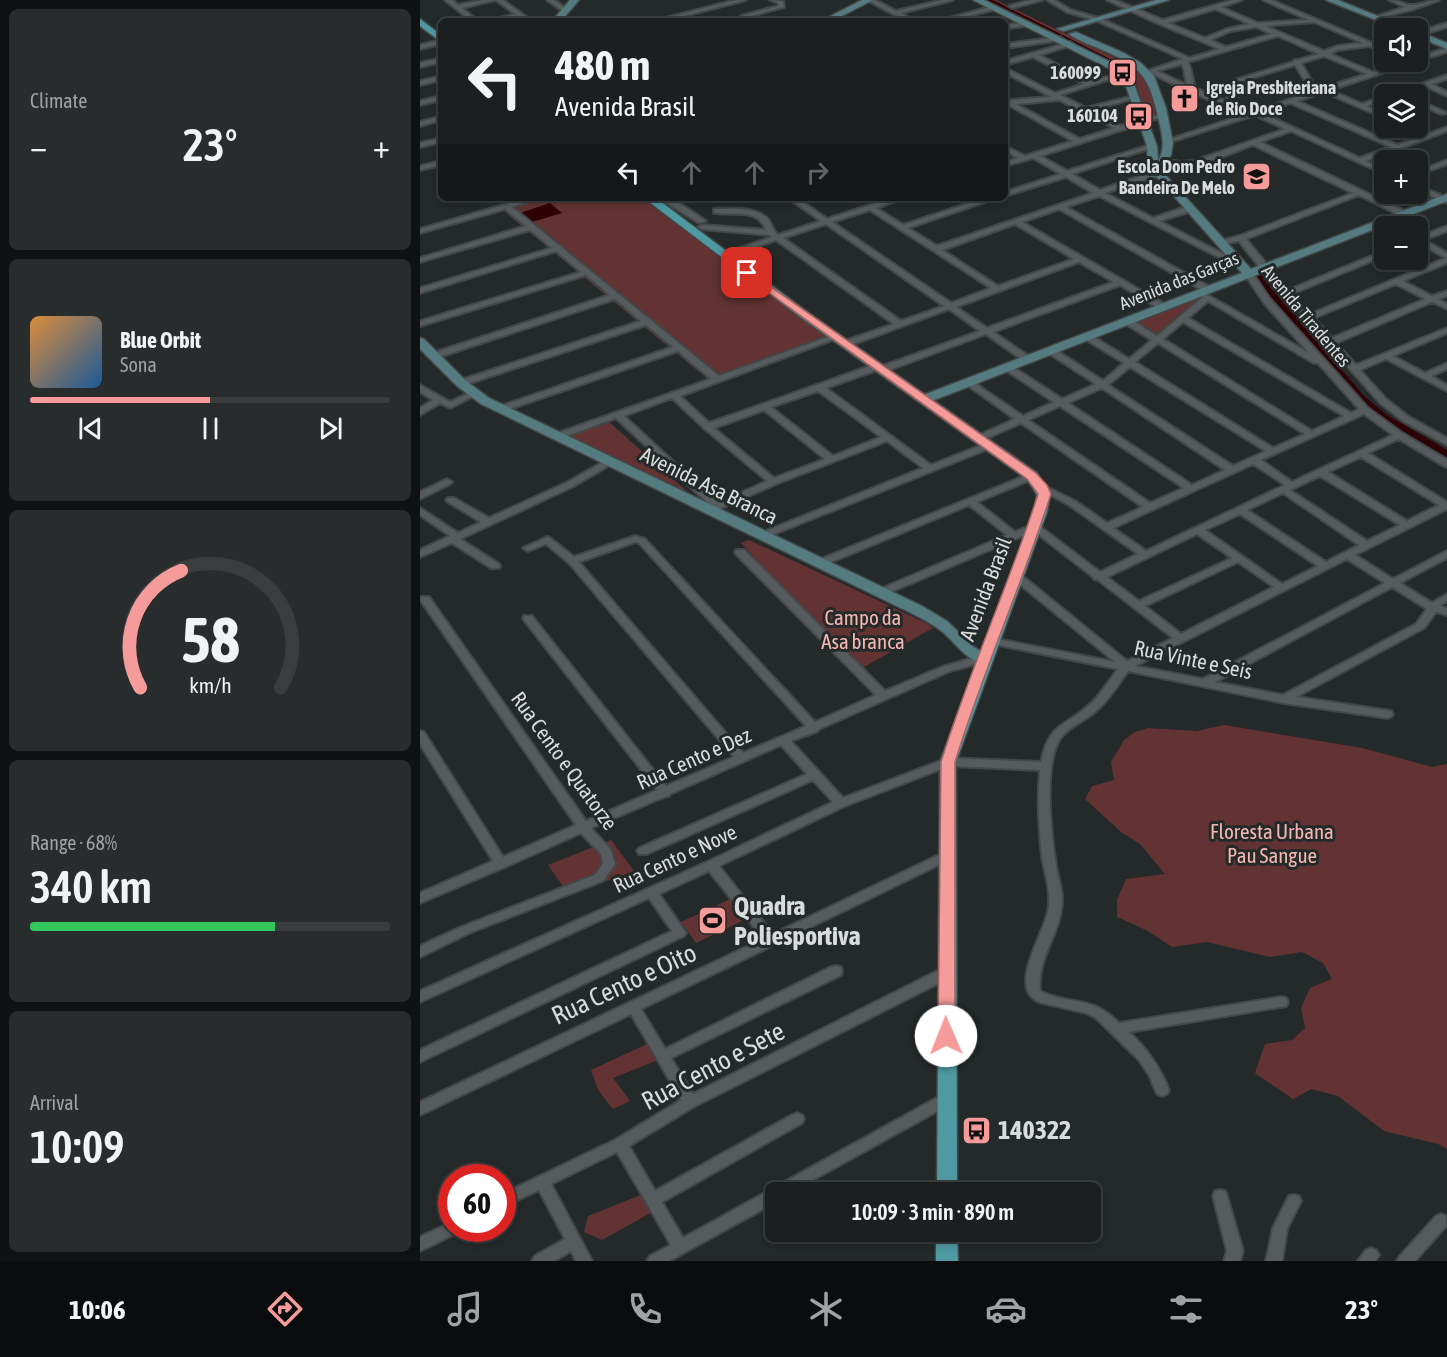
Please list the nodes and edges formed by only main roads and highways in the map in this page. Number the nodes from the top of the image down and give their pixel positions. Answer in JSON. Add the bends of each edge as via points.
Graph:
{"nodes":[{"id":1,"x":668,"y":201,"type":"edge"},
{"id":2,"x":947,"y":1182,"type":"edge"},
{"id":3,"x":947,"y":1242,"type":"edge"},
{"id":4,"x":947,"y":1261,"type":"edge"}],
"edges":[{"from":1,"to":2,"type":"main road","name":"Avenida Brasil","via":[[724,255],[1032,476],[1042,488],[1044,500],[1035,527],[948,762]]},
{"from":3,"to":4,"type":"main road"}]}
